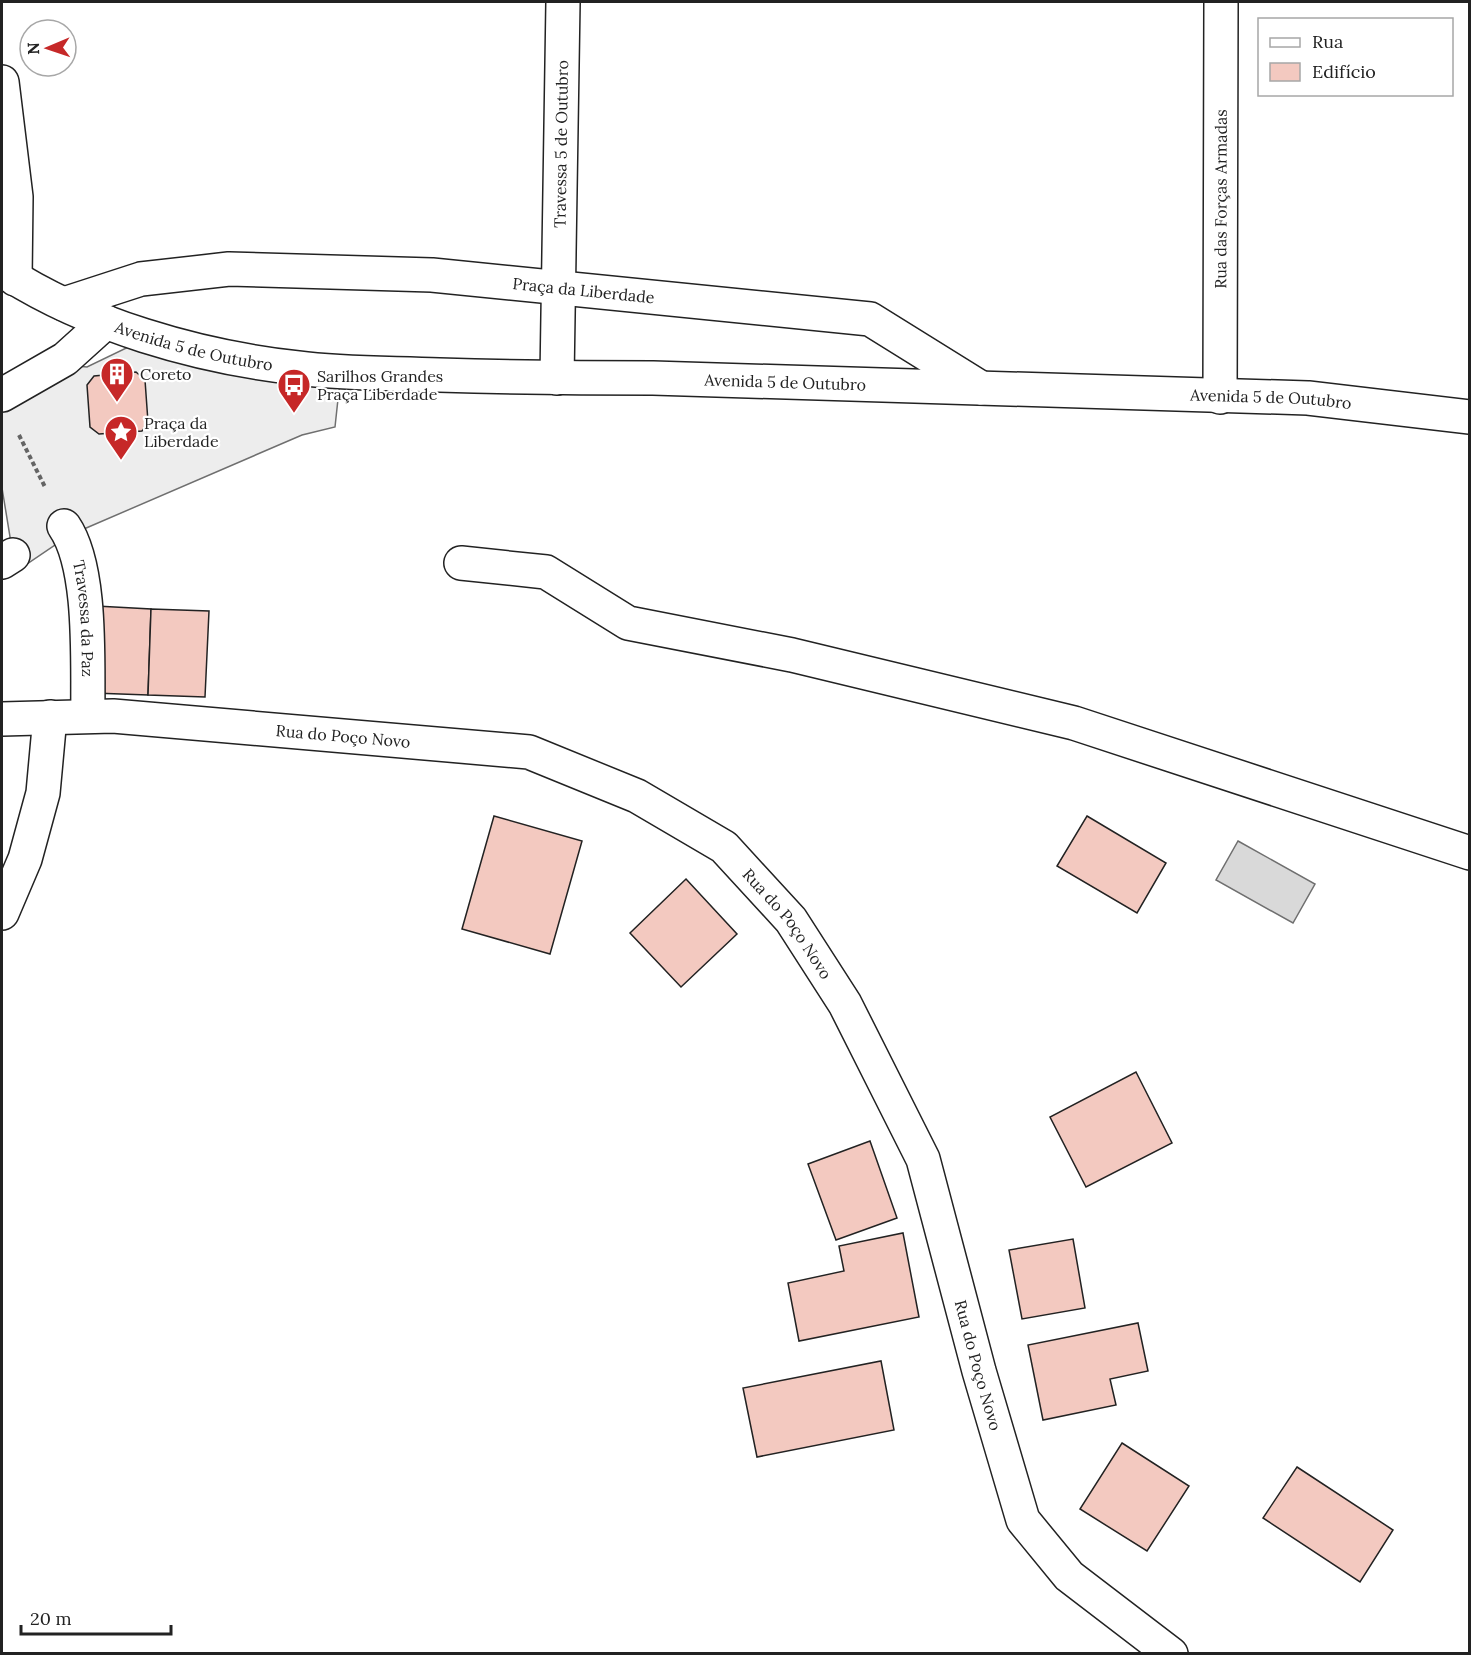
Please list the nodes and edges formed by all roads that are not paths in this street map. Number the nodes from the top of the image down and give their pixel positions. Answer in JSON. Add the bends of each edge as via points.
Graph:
{"nodes":[{"id":1,"x":563,"y":2,"type":"edge"},
{"id":2,"x":1221,"y":2,"type":"edge"},
{"id":3,"x":2,"y":82,"type":"edge"},
{"id":4,"x":8,"y":275,"type":"edge"},
{"id":5,"x":560,"y":287,"type":"junction"},
{"id":6,"x":64,"y":304,"type":"junction"},
{"id":7,"x":106,"y":322,"type":"junction"},
{"id":8,"x":557,"y":378,"type":"junction"},
{"id":9,"x":981,"y":388,"type":"junction"},
{"id":10,"x":2,"y":395,"type":"edge"},
{"id":11,"x":1220,"y":397,"type":"junction"},
{"id":12,"x":1470,"y":417,"type":"edge"},
{"id":13,"x":64,"y":526,"type":"road end"},
{"id":14,"x":461,"y":562,"type":"dead end"},
{"id":15,"x":88,"y":716,"type":"junction"},
{"id":16,"x":50,"y":717,"type":"junction"},
{"id":17,"x":2,"y":719,"type":"edge"},
{"id":18,"x":1470,"y":853,"type":"edge"},
{"id":19,"x":2,"y":913,"type":"edge"},
{"id":20,"x":1171,"y":1653,"type":"edge"}],
"edges":[{"from":1,"to":5,"type":"street","name":"Travessa 5 de Outubro"},
{"from":2,"to":11,"type":"street","name":"Rua das Forças Armadas"},
{"from":3,"to":4,"type":"street","via":[[16,197]]},
{"from":4,"to":6,"type":"street","name":"Avenida 5 de Outubro"},
{"from":5,"to":6,"type":"street","name":"Praça da Liberdade","via":[[432,275],[229,269],[141,279]]},
{"from":5,"to":8,"type":"street","name":"Travessa 5 de Outubro"},
{"from":5,"to":9,"type":"street","name":"Praça da Liberdade","via":[[870,319]]},
{"from":6,"to":7,"type":"street","name":"Avenida 5 de Outubro"},
{"from":7,"to":8,"type":"street","name":"Avenida 5 de Outubro","via":[[208,353],[297,368]]},
{"from":7,"to":10,"type":"street","via":[[65,359]]},
{"from":8,"to":9,"type":"street","name":"Avenida 5 de Outubro"},
{"from":9,"to":11,"type":"street","name":"Avenida 5 de Outubro"},
{"from":11,"to":12,"type":"street","name":"Avenida 5 de Outubro","via":[[1308,398]]},
{"from":13,"to":15,"type":"street","name":"Travessa da Paz","via":[[85,586]]},
{"from":14,"to":18,"type":"street","via":[[546,572],[628,623],[792,655],[1074,723]]},
{"from":15,"to":16,"type":"street","name":"Rua do Poço Novo"},
{"from":15,"to":20,"type":"street","name":"Rua do Poço Novo","via":[[529,752],[637,796],[724,847],[791,920],[845,1004],[923,1159],[1023,1520],[1069,1576]]},
{"from":16,"to":17,"type":"street","name":"Rua do Poço Novo"},
{"from":16,"to":19,"type":"street","via":[[43,793],[25,859]]}]}
